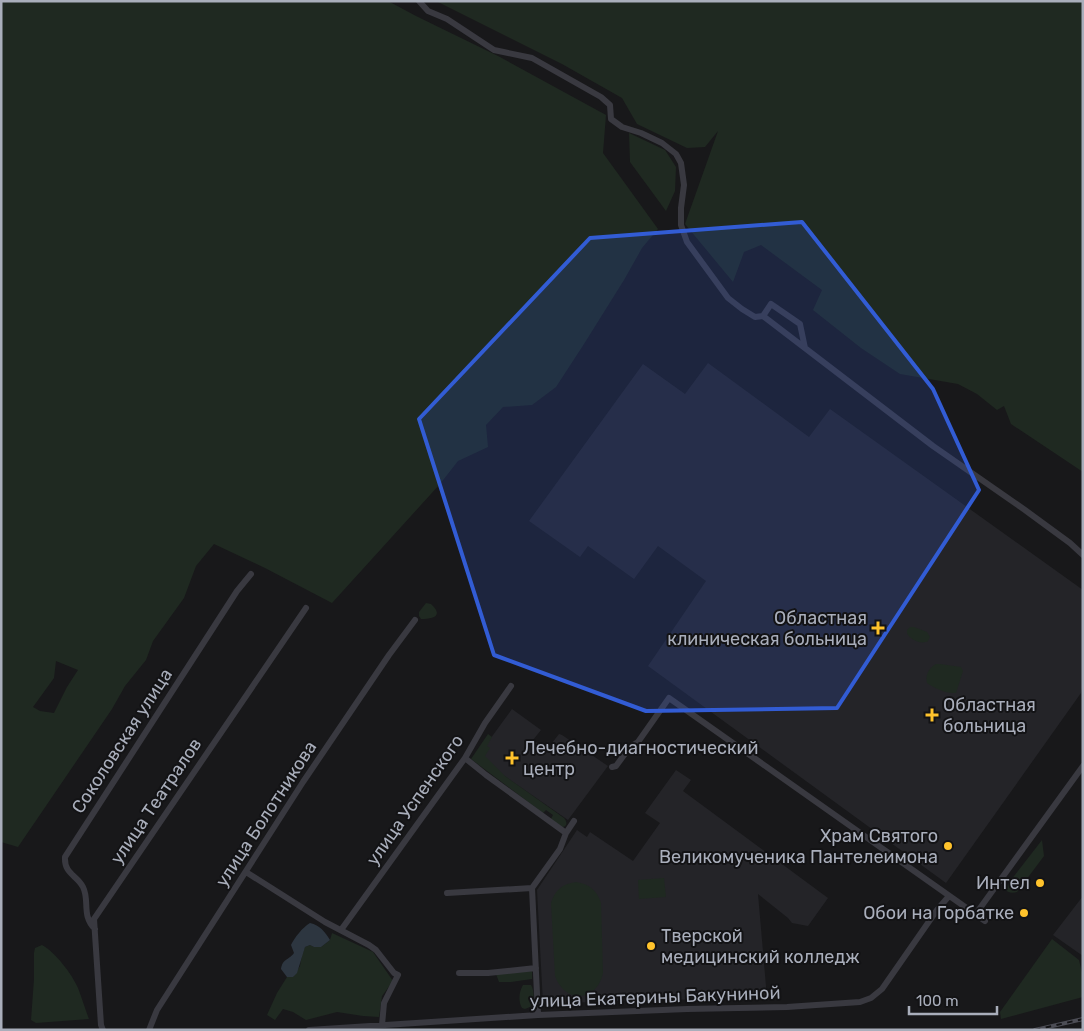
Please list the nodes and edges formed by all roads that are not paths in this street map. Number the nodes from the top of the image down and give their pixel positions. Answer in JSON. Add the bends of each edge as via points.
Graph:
{"nodes":[{"id":1,"x":419,"y":1,"type":"edge"},
{"id":2,"x":763,"y":316,"type":"junction"},
{"id":3,"x":805,"y":348,"type":"junction"},
{"id":4,"x":1070,"y":544,"type":"junction"},
{"id":5,"x":1083,"y":550,"type":"edge"},
{"id":6,"x":1083,"y":555,"type":"edge"},
{"id":7,"x":251,"y":574,"type":"dead end"},
{"id":8,"x":306,"y":608,"type":"dead end"},
{"id":9,"x":415,"y":620,"type":"dead end"},
{"id":10,"x":511,"y":686,"type":"dead end"},
{"id":11,"x":465,"y":758,"type":"junction"},
{"id":12,"x":1083,"y":766,"type":"edge"},
{"id":13,"x":612,"y":768,"type":"dead end"},
{"id":14,"x":574,"y":821,"type":"dead end"},
{"id":15,"x":566,"y":833,"type":"junction"},
{"id":16,"x":246,"y":872,"type":"junction"},
{"id":17,"x":532,"y":888,"type":"junction"},
{"id":18,"x":447,"y":893,"type":"dead end"},
{"id":19,"x":949,"y":896,"type":"junction"},
{"id":20,"x":975,"y":915,"type":"junction"},
{"id":21,"x":985,"y":921,"type":"dead end"},
{"id":22,"x":95,"y":929,"type":"junction"},
{"id":23,"x":341,"y":930,"type":"junction"},
{"id":24,"x":536,"y":968,"type":"junction"},
{"id":25,"x":459,"y":974,"type":"dead end"},
{"id":26,"x":538,"y":1015,"type":"junction"},
{"id":27,"x":382,"y":1025,"type":"junction"},
{"id":28,"x":103,"y":1030,"type":"edge"},
{"id":29,"x":149,"y":1030,"type":"edge"},
{"id":30,"x":309,"y":1030,"type":"edge"}],
"edges":[{"from":1,"to":2,"type":"street","via":[[428,11],[447,19],[494,50],[532,58],[601,97],[610,105],[611,119],[622,127],[662,143],[676,154],[681,163],[684,185],[681,225],[687,242],[728,298],[755,316]]},
{"from":2,"to":3,"type":"street"},
{"from":2,"to":3,"type":"street","via":[[771,304],[800,324]]},
{"from":3,"to":4,"type":"street","via":[[933,446]]},
{"from":4,"to":5,"type":"street"},
{"from":4,"to":6,"type":"street"},
{"from":7,"to":22,"type":"street","name":"Соколовская улица","via":[[65,858],[68,871],[84,889],[87,917]]},
{"from":8,"to":22,"type":"street","name":"улица Театралов","via":[[94,919]]},
{"from":9,"to":16,"type":"street","name":"улица Болотникова","via":[[388,654]]},
{"from":10,"to":11,"type":"street","name":"улица Успенского"},
{"from":11,"to":15,"type":"street"},
{"from":11,"to":23,"type":"street","name":"улица Успенского"},
{"from":12,"to":20,"type":"street"},
{"from":13,"to":19,"type":"street","via":[[638,742],[669,698]]},
{"from":14,"to":15,"type":"street"},
{"from":15,"to":17,"type":"street","via":[[560,849]]},
{"from":16,"to":23,"type":"street"},
{"from":16,"to":29,"type":"street","name":"улица Болотникова","via":[[157,1010]]},
{"from":17,"to":18,"type":"street"},
{"from":17,"to":24,"type":"street"},
{"from":19,"to":20,"type":"street"},
{"from":19,"to":26,"type":"street","name":"улица Екатерины Бакуниной","via":[[882,989],[863,1002]]},
{"from":20,"to":21,"type":"street"},
{"from":22,"to":28,"type":"street","name":"улица Театралов"},
{"from":23,"to":27,"type":"street","via":[[376,950],[398,975],[384,1002]]},
{"from":24,"to":25,"type":"street"},
{"from":24,"to":26,"type":"street"},
{"from":26,"to":27,"type":"street","name":"улица Екатерины Бакуниной"},
{"from":27,"to":30,"type":"street","name":"улица Екатерины Бакуниной"}]}
